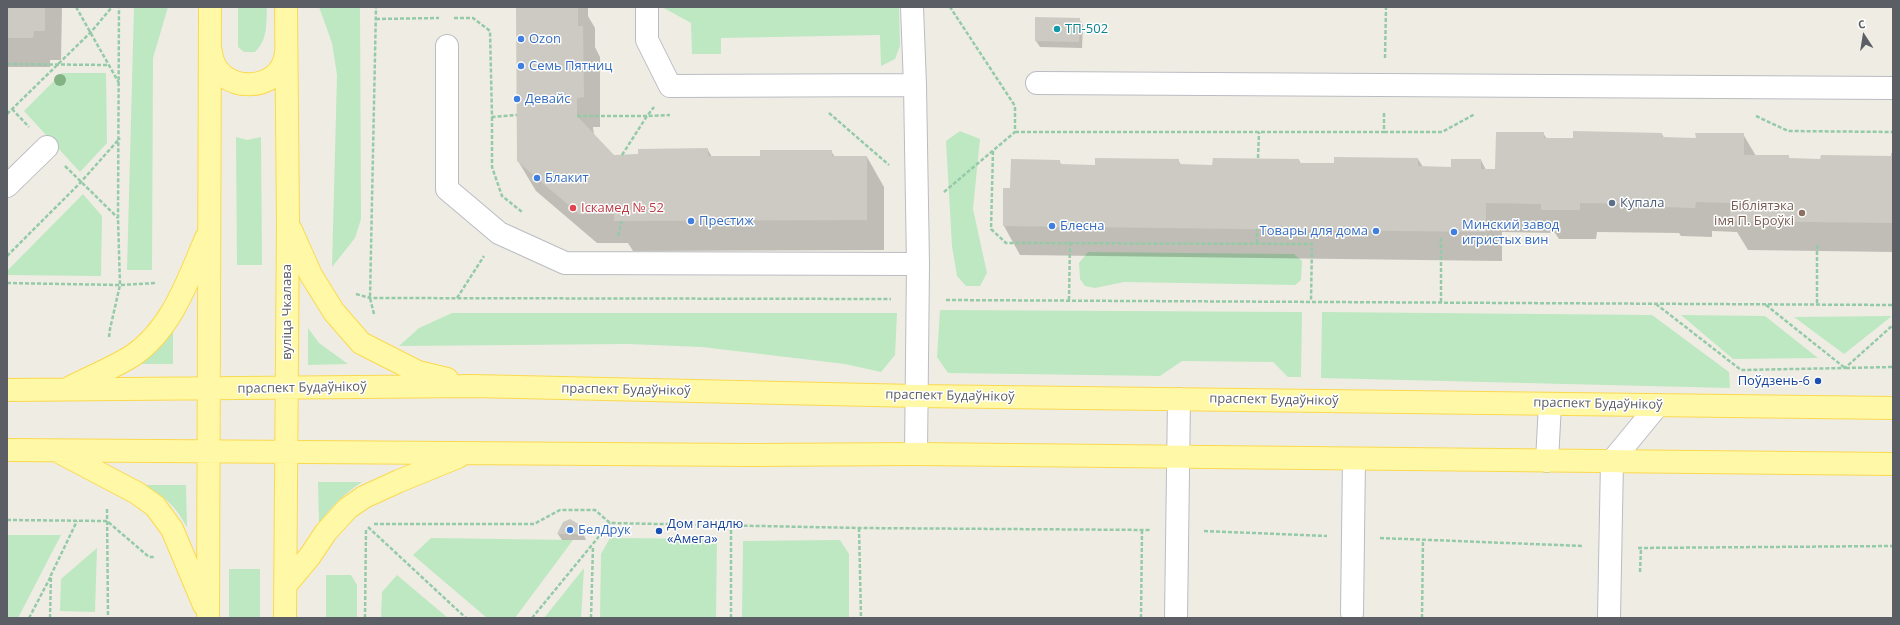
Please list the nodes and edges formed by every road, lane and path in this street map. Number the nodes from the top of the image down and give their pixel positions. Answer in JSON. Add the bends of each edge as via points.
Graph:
{"nodes":[{"id":1,"x":76,"y":7,"type":"edge"},
{"id":2,"x":112,"y":7,"type":"edge"},
{"id":3,"x":119,"y":7,"type":"edge"},
{"id":4,"x":210,"y":7,"type":"edge"},
{"id":5,"x":286,"y":7,"type":"edge"},
{"id":6,"x":376,"y":7,"type":"edge"},
{"id":7,"x":647,"y":7,"type":"edge"},
{"id":8,"x":912,"y":7,"type":"edge"},
{"id":9,"x":950,"y":7,"type":"edge"},
{"id":10,"x":1386,"y":7,"type":"edge"},
{"id":11,"x":376,"y":19,"type":"junction"},
{"id":12,"x":412,"y":19,"type":"dead end"},
{"id":13,"x":91,"y":32,"type":"junction"},
{"id":14,"x":287,"y":44,"type":"junction"},
{"id":15,"x":210,"y":45,"type":"junction"},
{"id":16,"x":447,"y":46,"type":"dead end"},
{"id":17,"x":7,"y":64,"type":"edge"},
{"id":18,"x":57,"y":64,"type":"junction"},
{"id":19,"x":109,"y":65,"type":"junction"},
{"id":20,"x":120,"y":83,"type":"junction"},
{"id":21,"x":1037,"y":83,"type":"dead end"},
{"id":22,"x":915,"y":85,"type":"junction"},
{"id":23,"x":1384,"y":85,"type":"junction"},
{"id":24,"x":670,"y":86,"type":"junction"},
{"id":25,"x":1893,"y":88,"type":"edge"},
{"id":26,"x":1480,"y":111,"type":"dead end"},
{"id":27,"x":821,"y":113,"type":"dead end"},
{"id":28,"x":1750,"y":113,"type":"dead end"},
{"id":29,"x":7,"y":114,"type":"edge"},
{"id":30,"x":671,"y":115,"type":"dead end"},
{"id":31,"x":577,"y":116,"type":"dead end"},
{"id":32,"x":647,"y":116,"type":"junction"},
{"id":33,"x":492,"y":117,"type":"dead end"},
{"id":34,"x":1015,"y":132,"type":"junction"},
{"id":35,"x":1259,"y":132,"type":"junction"},
{"id":36,"x":1384,"y":132,"type":"junction"},
{"id":37,"x":1893,"y":132,"type":"edge"},
{"id":38,"x":120,"y":138,"type":"junction"},
{"id":39,"x":48,"y":147,"type":"dead end"},
{"id":40,"x":993,"y":151,"type":"junction"},
{"id":41,"x":622,"y":155,"type":"dead end"},
{"id":42,"x":1258,"y":158,"type":"dead end"},
{"id":43,"x":891,"y":167,"type":"dead end"},
{"id":44,"x":7,"y":186,"type":"edge"},
{"id":45,"x":524,"y":214,"type":"dead end"},
{"id":46,"x":917,"y":215,"type":"junction"},
{"id":47,"x":622,"y":221,"type":"dead end"},
{"id":48,"x":288,"y":223,"type":"junction"},
{"id":49,"x":1257,"y":229,"type":"dead end"},
{"id":50,"x":210,"y":230,"type":"junction"},
{"id":51,"x":1441,"y":238,"type":"dead end"},
{"id":52,"x":616,"y":242,"type":"dead end"},
{"id":53,"x":1070,"y":242,"type":"junction"},
{"id":54,"x":1257,"y":243,"type":"junction"},
{"id":55,"x":1817,"y":244,"type":"dead end"},
{"id":56,"x":7,"y":256,"type":"edge"},
{"id":57,"x":918,"y":264,"type":"junction"},
{"id":58,"x":158,"y":283,"type":"dead end"},
{"id":59,"x":7,"y":284,"type":"edge"},
{"id":60,"x":120,"y":285,"type":"junction"},
{"id":61,"x":350,"y":292,"type":"dead end"},
{"id":62,"x":370,"y":298,"type":"junction"},
{"id":63,"x":918,"y":299,"type":"junction"},
{"id":64,"x":1070,"y":300,"type":"junction"},
{"id":65,"x":1311,"y":301,"type":"junction"},
{"id":66,"x":1441,"y":302,"type":"junction"},
{"id":67,"x":1655,"y":303,"type":"junction"},
{"id":68,"x":1766,"y":304,"type":"junction"},
{"id":69,"x":1817,"y":305,"type":"junction"},
{"id":70,"x":1893,"y":305,"type":"edge"},
{"id":71,"x":375,"y":321,"type":"dead end"},
{"id":72,"x":1893,"y":325,"type":"edge"},
{"id":73,"x":109,"y":343,"type":"dead end"},
{"id":74,"x":1893,"y":367,"type":"edge"},
{"id":75,"x":1845,"y":368,"type":"junction"},
{"id":76,"x":473,"y":386,"type":"junction"},
{"id":77,"x":287,"y":388,"type":"junction"},
{"id":78,"x":209,"y":389,"type":"junction"},
{"id":79,"x":7,"y":390,"type":"edge"},
{"id":80,"x":65,"y":390,"type":"junction"},
{"id":81,"x":916,"y":396,"type":"junction"},
{"id":82,"x":1179,"y":399,"type":"junction"},
{"id":83,"x":1550,"y":404,"type":"junction"},
{"id":84,"x":1658,"y":404,"type":"junction"},
{"id":85,"x":1893,"y":408,"type":"edge"},
{"id":86,"x":7,"y":450,"type":"edge"},
{"id":87,"x":58,"y":451,"type":"junction"},
{"id":88,"x":209,"y":452,"type":"junction"},
{"id":89,"x":286,"y":452,"type":"junction"},
{"id":90,"x":468,"y":453,"type":"junction"},
{"id":91,"x":916,"y":454,"type":"junction"},
{"id":92,"x":1178,"y":456,"type":"junction"},
{"id":93,"x":1354,"y":459,"type":"junction"},
{"id":94,"x":1547,"y":460,"type":"junction"},
{"id":95,"x":1612,"y":461,"type":"junction"},
{"id":96,"x":1893,"y":464,"type":"edge"},
{"id":97,"x":107,"y":504,"type":"dead end"},
{"id":98,"x":7,"y":520,"type":"edge"},
{"id":99,"x":77,"y":521,"type":"junction"},
{"id":100,"x":107,"y":521,"type":"junction"},
{"id":101,"x":610,"y":523,"type":"junction"},
{"id":102,"x":366,"y":524,"type":"junction"},
{"id":103,"x":731,"y":525,"type":"junction"},
{"id":104,"x":859,"y":528,"type":"junction"},
{"id":105,"x":1142,"y":530,"type":"junction"},
{"id":106,"x":1178,"y":530,"type":"junction"},
{"id":107,"x":362,"y":531,"type":"dead end"},
{"id":108,"x":1353,"y":537,"type":"junction"},
{"id":109,"x":1423,"y":540,"type":"junction"},
{"id":110,"x":593,"y":545,"type":"junction"},
{"id":111,"x":1893,"y":546,"type":"edge"},
{"id":112,"x":1610,"y":547,"type":"junction"},
{"id":113,"x":154,"y":557,"type":"dead end"},
{"id":114,"x":51,"y":575,"type":"junction"},
{"id":115,"x":285,"y":586,"type":"junction"},
{"id":116,"x":1176,"y":609,"type":"edge"},
{"id":117,"x":1352,"y":613,"type":"dead end"},
{"id":118,"x":208,"y":617,"type":"edge"},
{"id":119,"x":29,"y":618,"type":"edge"},
{"id":120,"x":50,"y":618,"type":"edge"},
{"id":121,"x":108,"y":618,"type":"edge"},
{"id":122,"x":285,"y":618,"type":"edge"},
{"id":123,"x":365,"y":618,"type":"edge"},
{"id":124,"x":466,"y":618,"type":"edge"},
{"id":125,"x":532,"y":618,"type":"edge"},
{"id":126,"x":591,"y":618,"type":"edge"},
{"id":127,"x":730,"y":618,"type":"edge"},
{"id":128,"x":860,"y":618,"type":"edge"},
{"id":129,"x":1141,"y":618,"type":"edge"},
{"id":130,"x":1422,"y":618,"type":"edge"},
{"id":131,"x":1609,"y":618,"type":"edge"}],
"edges":[{"from":1,"to":13,"type":"path"},
{"from":2,"to":13,"type":"path"},
{"from":3,"to":20,"type":"path"},
{"from":4,"to":15,"type":"main road"},
{"from":5,"to":14,"type":"main road","name":"вуліца Чкалава"},
{"from":6,"to":11,"type":"path"},
{"from":7,"to":24,"type":"street","via":[[647,40]]},
{"from":8,"to":22,"type":"street"},
{"from":9,"to":34,"type":"path","via":[[1015,106]]},
{"from":10,"to":23,"type":"path"},
{"from":11,"to":12,"type":"path"},
{"from":11,"to":62,"type":"path"},
{"from":13,"to":18,"type":"path"},
{"from":13,"to":19,"type":"path"},
{"from":14,"to":15,"type":"main road","via":[[286,57],[280,69],[270,79],[258,84],[245,85],[224,76],[216,67],[211,57]]},
{"from":14,"to":48,"type":"main road","name":"вуліца Чкалава"},
{"from":15,"to":50,"type":"main road"},
{"from":16,"to":57,"type":"street","via":[[447,189],[499,233],[565,263]]},
{"from":17,"to":18,"type":"path"},
{"from":18,"to":19,"type":"path"},
{"from":18,"to":29,"type":"path"},
{"from":19,"to":20,"type":"path"},
{"from":20,"to":38,"type":"path"},
{"from":21,"to":23,"type":"street"},
{"from":22,"to":24,"type":"street"},
{"from":22,"to":46,"type":"street"},
{"from":23,"to":25,"type":"street"},
{"from":23,"to":36,"type":"path"},
{"from":24,"to":32,"type":"path"},
{"from":26,"to":36,"type":"path","via":[[1442,132]]},
{"from":27,"to":43,"type":"path","via":[[829,113]]},
{"from":28,"to":37,"type":"path","via":[[1788,131]]},
{"from":30,"to":32,"type":"path"},
{"from":31,"to":32,"type":"path"},
{"from":32,"to":41,"type":"path"},
{"from":33,"to":45,"type":"path","via":[[492,167],[502,196]]},
{"from":34,"to":35,"type":"path"},
{"from":34,"to":40,"type":"path"},
{"from":35,"to":36,"type":"path"},
{"from":35,"to":42,"type":"path"},
{"from":38,"to":56,"type":"path","via":[[80,183]]},
{"from":38,"to":60,"type":"path"},
{"from":39,"to":44,"type":"street"},
{"from":40,"to":46,"type":"path"},
{"from":40,"to":53,"type":"path","via":[[991,229],[1006,243]]},
{"from":46,"to":57,"type":"street"},
{"from":47,"to":52,"type":"path"},
{"from":48,"to":76,"type":"main road","via":[[311,275],[334,312],[362,343],[418,372]]},
{"from":48,"to":77,"type":"main road","name":"вуліца Чкалава"},
{"from":49,"to":54,"type":"path"},
{"from":50,"to":78,"type":"main road"},
{"from":50,"to":80,"type":"main road","via":[[162,328],[132,356]]},
{"from":51,"to":66,"type":"path"},
{"from":53,"to":54,"type":"path"},
{"from":53,"to":64,"type":"path"},
{"from":54,"to":65,"type":"path","via":[[1312,244]]},
{"from":55,"to":69,"type":"path"},
{"from":57,"to":63,"type":"street"},
{"from":58,"to":60,"type":"path"},
{"from":59,"to":60,"type":"path"},
{"from":60,"to":73,"type":"path"},
{"from":61,"to":62,"type":"path"},
{"from":62,"to":63,"type":"path"},
{"from":62,"to":71,"type":"path"},
{"from":63,"to":64,"type":"path"},
{"from":63,"to":81,"type":"street"},
{"from":64,"to":65,"type":"path"},
{"from":65,"to":66,"type":"path"},
{"from":66,"to":67,"type":"path"},
{"from":67,"to":68,"type":"path"},
{"from":67,"to":75,"type":"path","via":[[1741,370]]},
{"from":68,"to":69,"type":"path"},
{"from":68,"to":75,"type":"path"},
{"from":69,"to":70,"type":"path"},
{"from":72,"to":75,"type":"path"},
{"from":74,"to":75,"type":"path"},
{"from":76,"to":77,"type":"main road","name":"праспект Будаўнікоў"},
{"from":76,"to":81,"type":"main road","name":"праспект Будаўнікоў"},
{"from":77,"to":78,"type":"main road","name":"праспект Будаўнікоў"},
{"from":77,"to":89,"type":"main road","name":"вуліца Чкалава"},
{"from":78,"to":80,"type":"main road","name":"праспект Будаўнікоў"},
{"from":78,"to":88,"type":"main road"},
{"from":79,"to":80,"type":"main road","name":"праспект Будаўнікоў"},
{"from":81,"to":82,"type":"main road","name":"праспект Будаўнікоў"},
{"from":81,"to":91,"type":"street"},
{"from":82,"to":83,"type":"main road","name":"праспект Будаўнікоў"},
{"from":82,"to":92,"type":"street"},
{"from":83,"to":84,"type":"main road","name":"праспект Будаўнікоў"},
{"from":83,"to":94,"type":"street"},
{"from":84,"to":85,"type":"main road","name":"праспект Будаўнікоў"},
{"from":84,"to":95,"type":"street"},
{"from":86,"to":87,"type":"main road"},
{"from":87,"to":88,"type":"main road"},
{"from":87,"to":118,"type":"main road","via":[[138,493],[155,506],[172,529]]},
{"from":88,"to":89,"type":"main road"},
{"from":88,"to":118,"type":"main road"},
{"from":89,"to":90,"type":"main road"},
{"from":89,"to":115,"type":"main road","name":"вуліца Чкалава"},
{"from":90,"to":91,"type":"main road","via":[[752,456]]},
{"from":90,"to":115,"type":"main road","via":[[398,481],[364,497],[348,508],[326,532]]},
{"from":91,"to":92,"type":"main road"},
{"from":92,"to":93,"type":"main road"},
{"from":92,"to":106,"type":"street"},
{"from":93,"to":94,"type":"main road"},
{"from":93,"to":108,"type":"street"},
{"from":94,"to":95,"type":"main road"},
{"from":95,"to":96,"type":"main road"},
{"from":95,"to":112,"type":"street"},
{"from":97,"to":100,"type":"path"},
{"from":98,"to":99,"type":"path"},
{"from":99,"to":100,"type":"path"},
{"from":99,"to":114,"type":"path"},
{"from":100,"to":113,"type":"path","via":[[149,557]]},
{"from":100,"to":121,"type":"path"},
{"from":101,"to":102,"type":"path","via":[[595,510],[560,510],[534,524]]},
{"from":101,"to":103,"type":"path"},
{"from":101,"to":110,"type":"path"},
{"from":102,"to":107,"type":"path"},
{"from":102,"to":123,"type":"path"},
{"from":102,"to":124,"type":"path"},
{"from":103,"to":104,"type":"path"},
{"from":103,"to":127,"type":"path"},
{"from":104,"to":105,"type":"path"},
{"from":104,"to":128,"type":"path"},
{"from":105,"to":106,"type":"path"},
{"from":105,"to":129,"type":"path"},
{"from":106,"to":108,"type":"path"},
{"from":106,"to":116,"type":"street"},
{"from":108,"to":109,"type":"path"},
{"from":108,"to":117,"type":"street"},
{"from":109,"to":112,"type":"path"},
{"from":109,"to":130,"type":"path"},
{"from":110,"to":125,"type":"path"},
{"from":110,"to":126,"type":"path"},
{"from":111,"to":112,"type":"path"},
{"from":112,"to":131,"type":"street"},
{"from":114,"to":119,"type":"path"},
{"from":114,"to":120,"type":"path"},
{"from":115,"to":122,"type":"main road","name":"вуліца Чкалава"}]}
